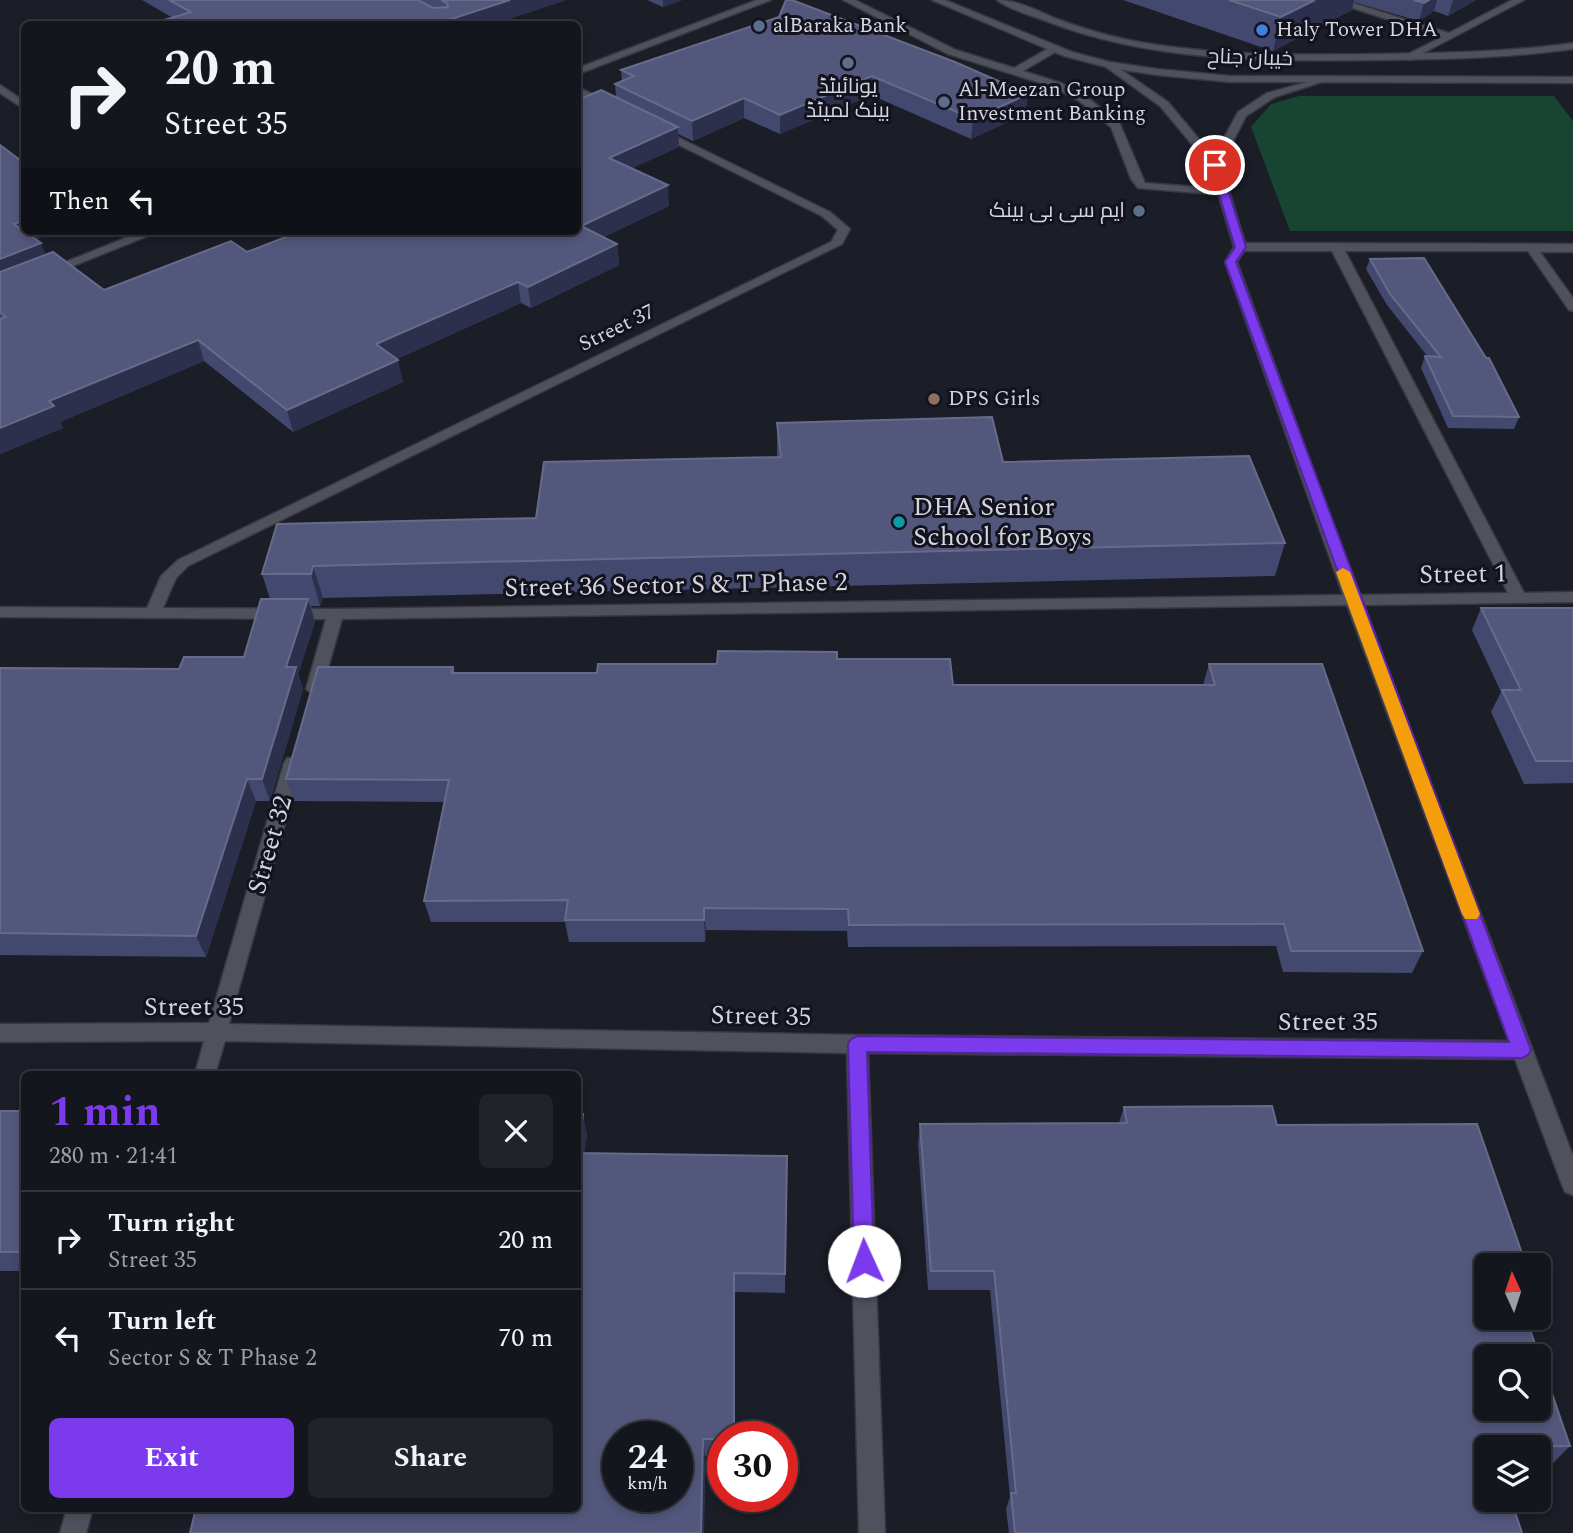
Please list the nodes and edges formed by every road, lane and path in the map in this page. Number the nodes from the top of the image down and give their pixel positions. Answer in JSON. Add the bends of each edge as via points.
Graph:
{"nodes":[{"id":1,"x":766,"y":0,"type":"edge"},
{"id":2,"x":848,"y":0,"type":"edge"},
{"id":3,"x":937,"y":0,"type":"edge"},
{"id":4,"x":1002,"y":0,"type":"edge"},
{"id":5,"x":1334,"y":0,"type":"edge"},
{"id":6,"x":1519,"y":0,"type":"edge"},
{"id":7,"x":1450,"y":36,"type":"junction"},
{"id":8,"x":1573,"y":47,"type":"edge"},
{"id":9,"x":1054,"y":49,"type":"junction"},
{"id":10,"x":1410,"y":57,"type":"junction"},
{"id":11,"x":1110,"y":65,"type":"junction"},
{"id":12,"x":581,"y":70,"type":"edge"},
{"id":13,"x":1014,"y":72,"type":"junction"},
{"id":14,"x":1318,"y":80,"type":"junction"},
{"id":15,"x":1573,"y":80,"type":"edge"},
{"id":16,"x":0,"y":88,"type":"edge"},
{"id":17,"x":581,"y":92,"type":"edge"},
{"id":18,"x":21,"y":104,"type":"edge"},
{"id":19,"x":615,"y":109,"type":"edge"},
{"id":20,"x":652,"y":127,"type":"edge"},
{"id":21,"x":1215,"y":165,"type":"junction"},
{"id":22,"x":1223,"y":192,"type":"junction"},
{"id":23,"x":143,"y":235,"type":"edge"},
{"id":24,"x":1240,"y":247,"type":"junction"},
{"id":25,"x":1337,"y":248,"type":"junction"},
{"id":26,"x":1532,"y":248,"type":"junction"},
{"id":27,"x":1573,"y":248,"type":"edge"},
{"id":28,"x":38,"y":275,"type":"edge"},
{"id":29,"x":1573,"y":307,"type":"edge"},
{"id":30,"x":1573,"y":597,"type":"edge"},
{"id":31,"x":1520,"y":598,"type":"junction"},
{"id":32,"x":1353,"y":600,"type":"junction"},
{"id":33,"x":0,"y":612,"type":"edge"},
{"id":34,"x":153,"y":613,"type":"junction"},
{"id":35,"x":335,"y":614,"type":"junction"},
{"id":36,"x":309,"y":706,"type":"edge"},
{"id":37,"x":298,"y":745,"type":"edge"},
{"id":38,"x":217,"y":1032,"type":"junction"},
{"id":39,"x":0,"y":1033,"type":"edge"},
{"id":40,"x":857,"y":1044,"type":"junction"},
{"id":41,"x":1522,"y":1050,"type":"junction"},
{"id":42,"x":206,"y":1071,"type":"edge"},
{"id":43,"x":1573,"y":1185,"type":"edge"},
{"id":44,"x":79,"y":1512,"type":"edge"},
{"id":45,"x":73,"y":1533,"type":"edge"},
{"id":46,"x":873,"y":1533,"type":"edge"}],
"edges":[{"from":1,"to":12,"type":"street"},
{"from":2,"to":13,"type":"street","via":[[952,52]]},
{"from":3,"to":9,"type":"street","name":"خیبان جناح"},
{"from":4,"to":10,"type":"street","name":"خیبان جناح","via":[[1065,26],[1136,45],[1211,55]]},
{"from":5,"to":7,"type":"street"},
{"from":6,"to":7,"type":"street"},
{"from":7,"to":10,"type":"street"},
{"from":8,"to":10,"type":"street","name":"خیبان جناح"},
{"from":9,"to":11,"type":"street","name":"خیبان جناح"},
{"from":9,"to":13,"type":"street"},
{"from":11,"to":14,"type":"street","name":"خیبان جناح","via":[[1230,79]]},
{"from":11,"to":21,"type":"street","via":[[1164,104]]},
{"from":13,"to":22,"type":"street","via":[[1057,85],[1116,126],[1142,186]]},
{"from":14,"to":15,"type":"street","name":"خیبان جناح"},
{"from":14,"to":21,"type":"street","via":[[1270,95],[1242,114]]},
{"from":16,"to":18,"type":"street"},
{"from":17,"to":19,"type":"street"},
{"from":20,"to":34,"type":"street","name":"Street 37","via":[[826,214],[844,229],[836,244],[183,564],[169,576]]},
{"from":21,"to":22,"type":"street"},
{"from":22,"to":24,"type":"street"},
{"from":23,"to":28,"type":"street"},
{"from":24,"to":25,"type":"street"},
{"from":24,"to":32,"type":"street","via":[[1231,262]]},
{"from":25,"to":26,"type":"street"},
{"from":25,"to":31,"type":"street"},
{"from":26,"to":27,"type":"street"},
{"from":26,"to":29,"type":"street"},
{"from":30,"to":31,"type":"street","name":"Street 1"},
{"from":31,"to":32,"type":"street","name":"Street 1"},
{"from":32,"to":35,"type":"street","name":"Street 36 Sector S & T Phase 2"},
{"from":32,"to":41,"type":"street"},
{"from":33,"to":34,"type":"street","name":"Street 36 Sector S & T Phase 2"},
{"from":34,"to":35,"type":"street","name":"Street 36 Sector S & T Phase 2"},
{"from":35,"to":36,"type":"street"},
{"from":37,"to":38,"type":"street","name":"Street 32"},
{"from":38,"to":39,"type":"street","name":"Street 35"},
{"from":38,"to":40,"type":"street","name":"Street 35"},
{"from":38,"to":42,"type":"street","name":"Street 32"},
{"from":40,"to":41,"type":"street","name":"Street 35"},
{"from":40,"to":46,"type":"street"},
{"from":41,"to":43,"type":"street"},
{"from":44,"to":45,"type":"street"}]}
